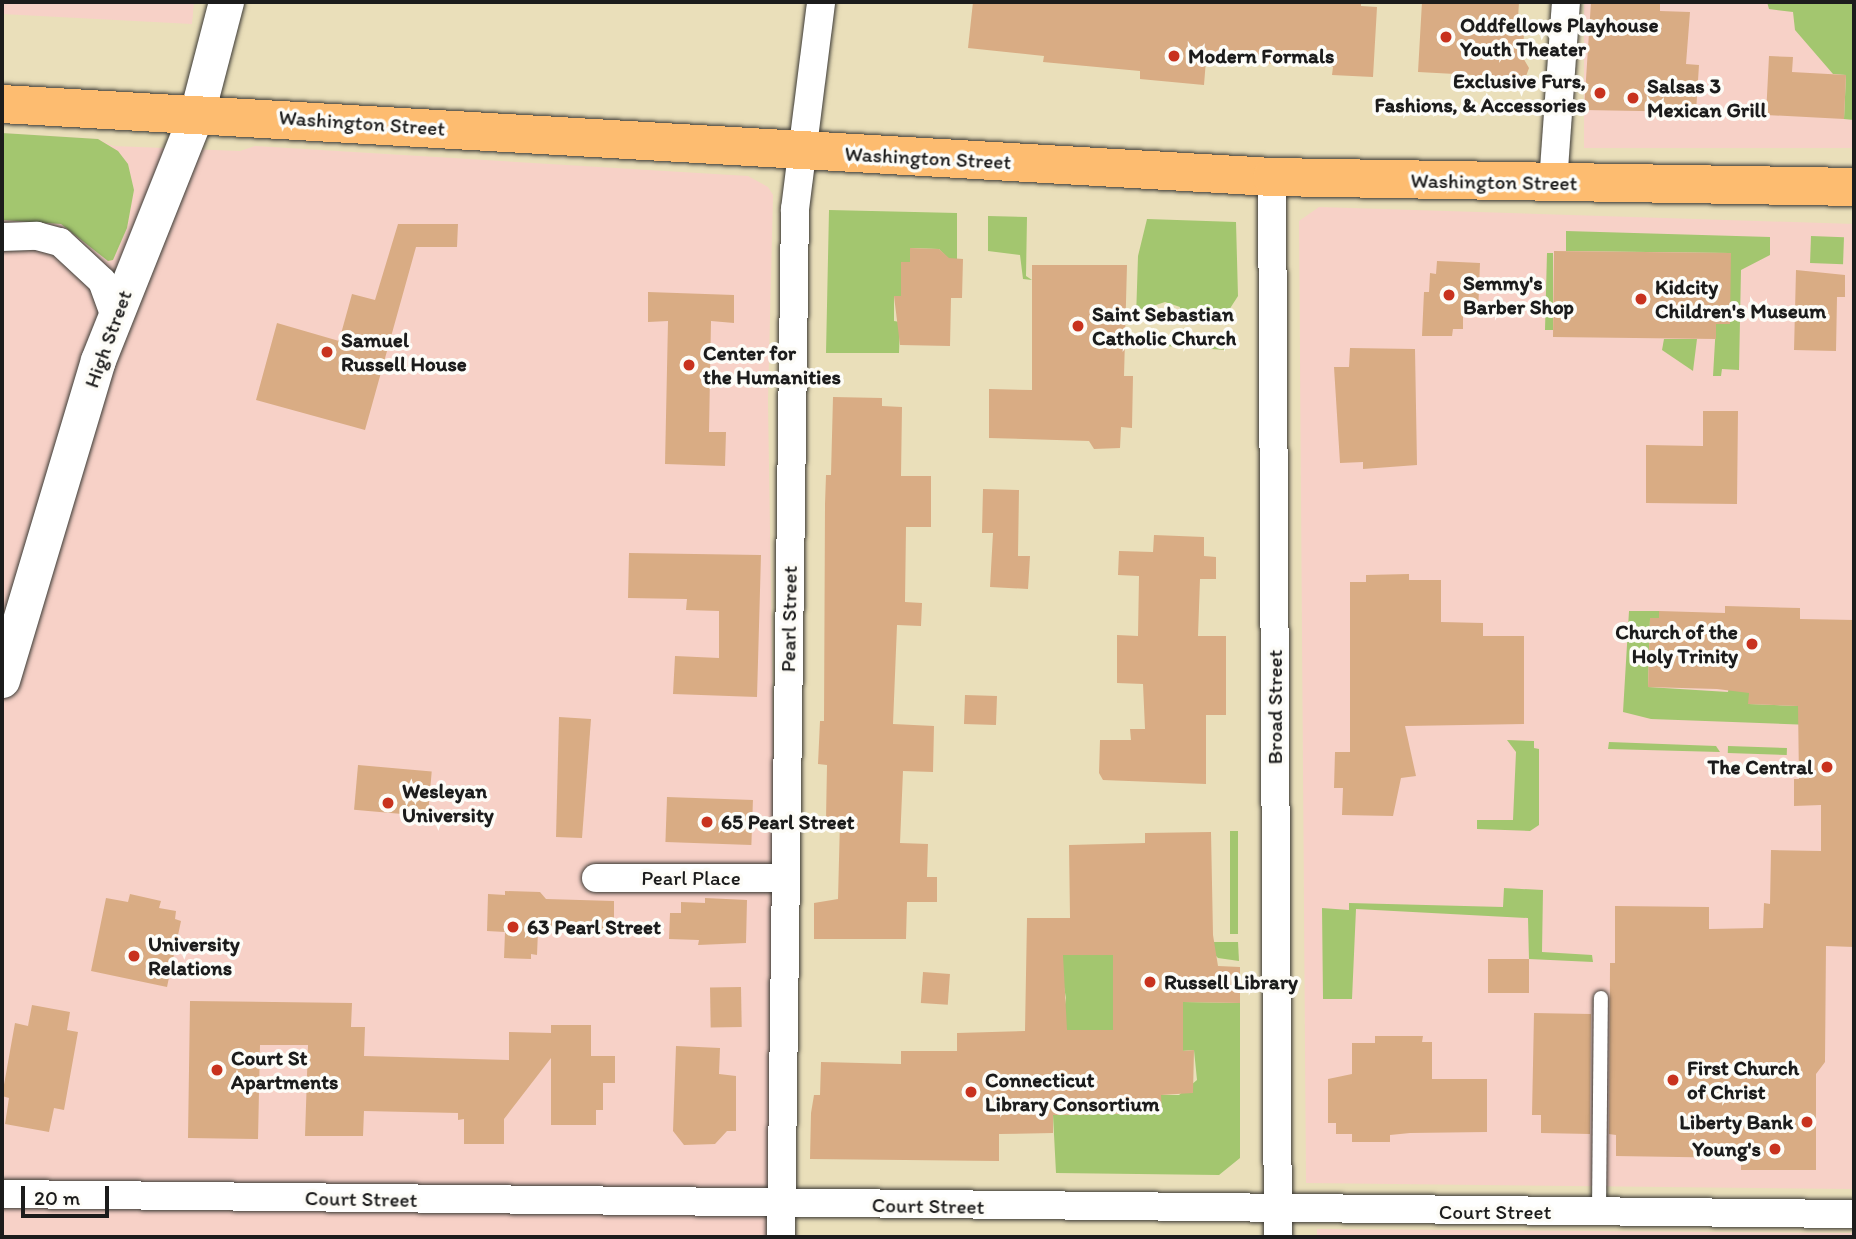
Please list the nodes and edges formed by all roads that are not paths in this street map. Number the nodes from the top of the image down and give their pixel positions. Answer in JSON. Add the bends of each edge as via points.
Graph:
{"nodes":[{"id":1,"x":226,"y":2,"type":"edge"},
{"id":2,"x":821,"y":2,"type":"edge"},
{"id":3,"x":1566,"y":2,"type":"edge"},
{"id":4,"x":2,"y":104,"type":"edge"},
{"id":5,"x":197,"y":113,"type":"junction"},
{"id":6,"x":802,"y":150,"type":"junction"},
{"id":7,"x":1272,"y":177,"type":"junction"},
{"id":8,"x":1553,"y":183,"type":"junction"},
{"id":9,"x":1854,"y":187,"type":"edge"},
{"id":10,"x":2,"y":237,"type":"edge"},
{"id":11,"x":115,"y":316,"type":"junction"},
{"id":12,"x":2,"y":680,"type":"edge"},
{"id":13,"x":596,"y":878,"type":"dead end"},
{"id":14,"x":786,"y":878,"type":"junction"},
{"id":15,"x":1601,"y":998,"type":"dead end"},
{"id":16,"x":2,"y":1194,"type":"edge"},
{"id":17,"x":781,"y":1205,"type":"junction"},
{"id":18,"x":1599,"y":1212,"type":"junction"},
{"id":19,"x":1854,"y":1214,"type":"edge"},
{"id":20,"x":1277,"y":1224,"type":"edge"},
{"id":21,"x":780,"y":1237,"type":"edge"}],
"edges":[{"from":1,"to":5,"type":"street","name":"High Street"},
{"from":2,"to":6,"type":"street","name":"Pearl Street"},
{"from":3,"to":8,"type":"street"},
{"from":4,"to":5,"type":"highway","name":"Washington Street"},
{"from":5,"to":6,"type":"highway","name":"Washington Street"},
{"from":5,"to":11,"type":"street","name":"High Street"},
{"from":6,"to":7,"type":"highway","name":"Washington Street"},
{"from":6,"to":14,"type":"street","name":"Pearl Street","via":[[795,209]]},
{"from":7,"to":8,"type":"highway","name":"Washington Street"},
{"from":7,"to":20,"type":"street","name":"Broad Street"},
{"from":8,"to":9,"type":"highway","name":"Washington Street"},
{"from":10,"to":11,"type":"street","via":[[37,236],[60,242],[102,281]]},
{"from":11,"to":12,"type":"street","name":"High Street"},
{"from":13,"to":14,"type":"street","name":"Pearl Place"},
{"from":14,"to":17,"type":"street","name":"Pearl Street"},
{"from":15,"to":18,"type":"lane"},
{"from":16,"to":17,"type":"street","name":"Court Street"},
{"from":17,"to":20,"type":"street","name":"Court Street"},
{"from":17,"to":21,"type":"street","name":"Pearl Street"},
{"from":18,"to":19,"type":"street","name":"Court Street"},
{"from":18,"to":20,"type":"street","name":"Court Street"}]}
